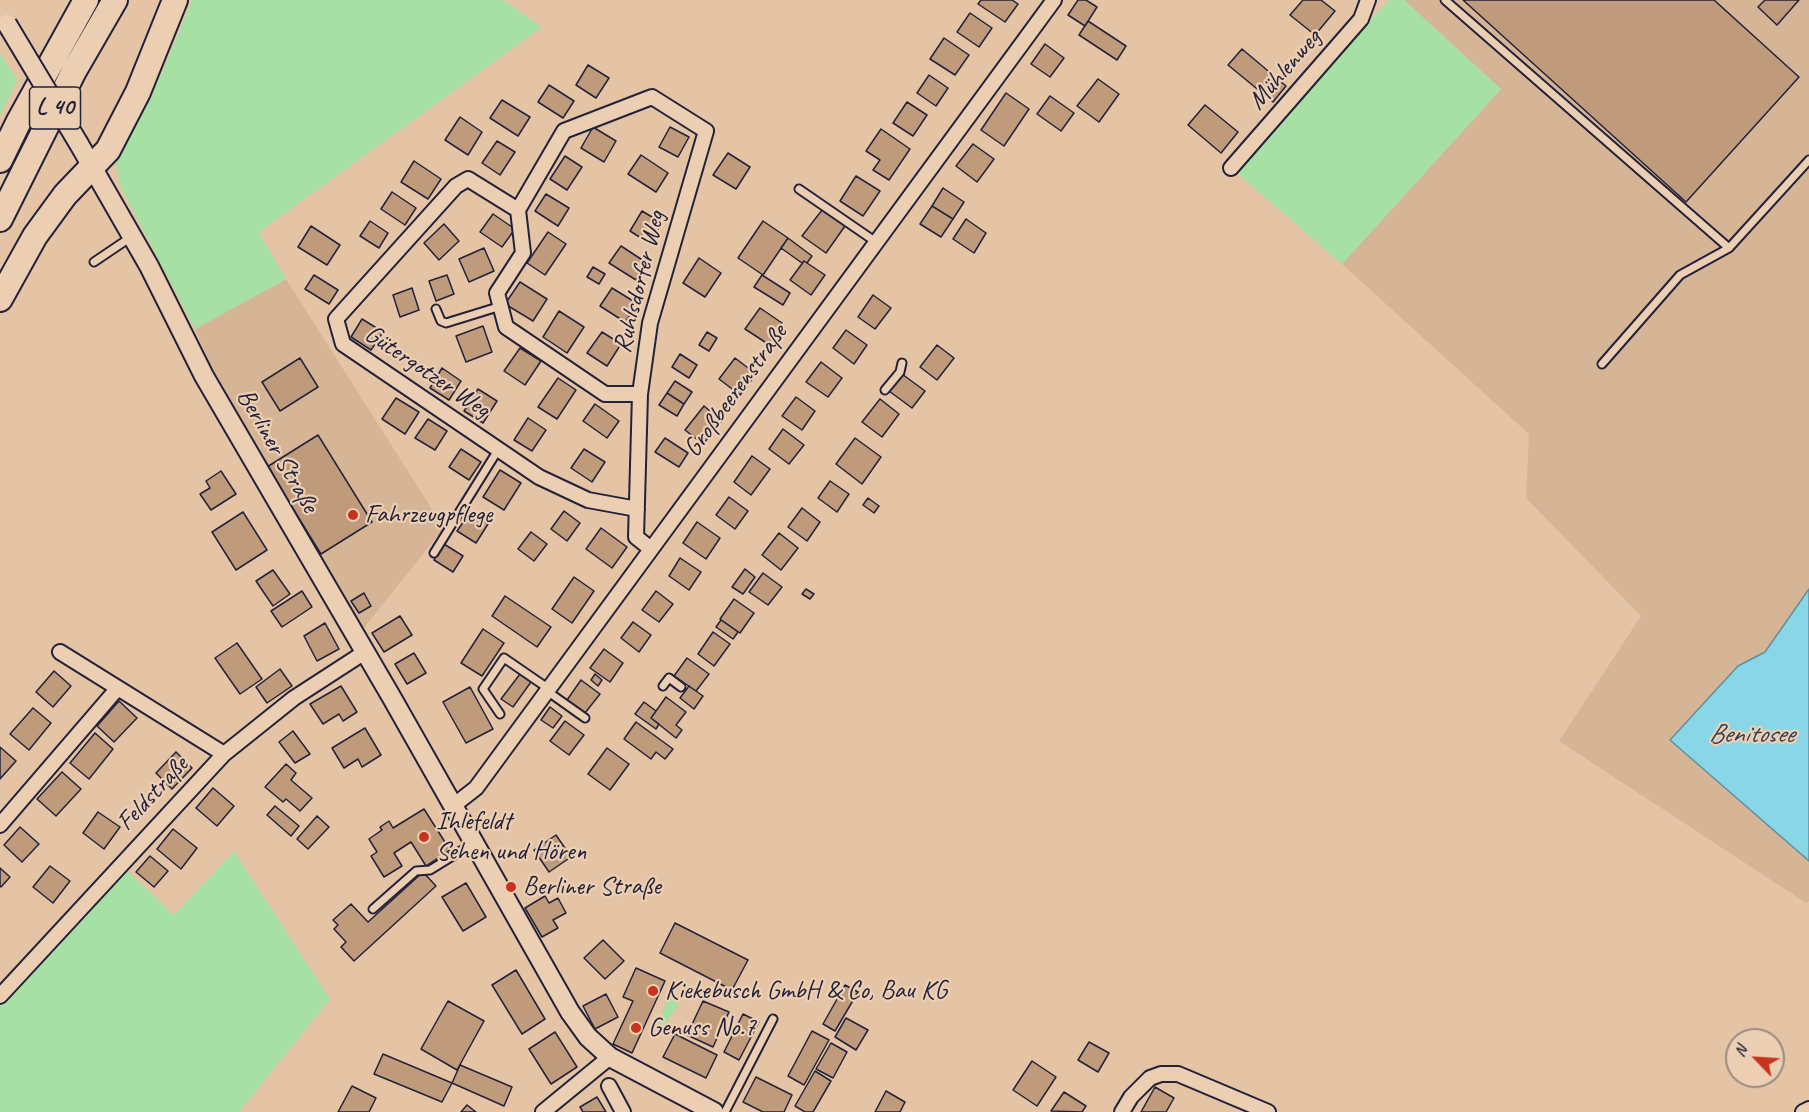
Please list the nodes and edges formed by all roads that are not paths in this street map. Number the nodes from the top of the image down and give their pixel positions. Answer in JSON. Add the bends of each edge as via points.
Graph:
{"nodes":[{"id":1,"x":86,"y":0,"type":"edge"},
{"id":2,"x":115,"y":0,"type":"edge"},
{"id":3,"x":175,"y":0,"type":"edge"},
{"id":4,"x":1054,"y":0,"type":"edge"},
{"id":5,"x":1368,"y":0,"type":"edge"},
{"id":6,"x":1445,"y":0,"type":"edge"},
{"id":7,"x":3,"y":19,"type":"edge"},
{"id":8,"x":9,"y":126,"type":"edge"},
{"id":9,"x":0,"y":160,"type":"edge"},
{"id":10,"x":1809,"y":160,"type":"edge"},
{"id":11,"x":1231,"y":168,"type":"dead end"},
{"id":12,"x":91,"y":169,"type":"junction"},
{"id":13,"x":799,"y":189,"type":"dead end"},
{"id":14,"x":518,"y":210,"type":"junction"},
{"id":15,"x":0,"y":219,"type":"edge"},
{"id":16,"x":131,"y":237,"type":"junction"},
{"id":17,"x":876,"y":242,"type":"junction"},
{"id":18,"x":1729,"y":248,"type":"junction"},
{"id":19,"x":94,"y":262,"type":"dead end"},
{"id":20,"x":0,"y":299,"type":"edge"},
{"id":21,"x":501,"y":306,"type":"junction"},
{"id":22,"x":436,"y":309,"type":"dead end"},
{"id":23,"x":902,"y":363,"type":"dead end"},
{"id":24,"x":1602,"y":364,"type":"dead end"},
{"id":25,"x":885,"y":390,"type":"dead end"},
{"id":26,"x":640,"y":394,"type":"junction"},
{"id":27,"x":498,"y":450,"type":"junction"},
{"id":28,"x":637,"y":509,"type":"junction"},
{"id":29,"x":651,"y":549,"type":"junction"},
{"id":30,"x":434,"y":553,"type":"dead end"},
{"id":31,"x":60,"y":652,"type":"dead end"},
{"id":32,"x":365,"y":652,"type":"junction"},
{"id":33,"x":663,"y":686,"type":"dead end"},
{"id":34,"x":681,"y":687,"type":"dead end"},
{"id":35,"x":117,"y":689,"type":"junction"},
{"id":36,"x":548,"y":690,"type":"junction"},
{"id":37,"x":500,"y":714,"type":"dead end"},
{"id":38,"x":585,"y":718,"type":"dead end"},
{"id":39,"x":224,"y":754,"type":"junction"},
{"id":40,"x":453,"y":806,"type":"junction"},
{"id":41,"x":0,"y":825,"type":"edge"},
{"id":42,"x":474,"y":842,"type":"junction"},
{"id":43,"x":373,"y":909,"type":"dead end"},
{"id":44,"x":0,"y":996,"type":"edge"},
{"id":45,"x":773,"y":1019,"type":"dead end"},
{"id":46,"x":610,"y":1057,"type":"junction"},
{"id":47,"x":609,"y":1086,"type":"dead end"},
{"id":48,"x":1809,"y":1109,"type":"edge"},
{"id":49,"x":543,"y":1112,"type":"edge"},
{"id":50,"x":623,"y":1112,"type":"edge"},
{"id":51,"x":715,"y":1112,"type":"edge"},
{"id":52,"x":1122,"y":1112,"type":"edge"},
{"id":53,"x":1268,"y":1112,"type":"edge"},
{"id":54,"x":1803,"y":1112,"type":"edge"}],
"edges":[{"from":1,"to":8,"type":"highway","number":"L 40"},
{"from":2,"to":15,"type":"highway","number":"L 40","via":[[74,70]]},
{"from":3,"to":12,"type":"highway","via":[[138,92],[108,150]]},
{"from":4,"to":17,"type":"street","name":"Großbeerenstraße"},
{"from":5,"to":11,"type":"street","name":"Mühlenweg","via":[[1361,19]]},
{"from":6,"to":18,"type":"lane"},
{"from":7,"to":12,"type":"main road","name":"Berliner Straße","bridge":true},
{"from":8,"to":9,"type":"highway","number":"L 40"},
{"from":10,"to":18,"type":"lane"},
{"from":12,"to":16,"type":"main road","name":"Berliner Straße"},
{"from":12,"to":20,"type":"highway","via":[[65,195],[35,236]]},
{"from":13,"to":17,"type":"lane"},
{"from":14,"to":21,"type":"street","via":[[523,254],[497,294]]},
{"from":14,"to":26,"type":"street","name":"Ruhlsdorfer Weg","via":[[564,131],[652,98],[706,131],[650,323]]},
{"from":14,"to":27,"type":"street","name":"Gütergotzer Weg","via":[[468,178],[456,186],[336,319],[343,344]]},
{"from":16,"to":19,"type":"lane"},
{"from":16,"to":32,"type":"main road","name":"Berliner Straße","via":[[215,396]]},
{"from":17,"to":29,"type":"street","name":"Großbeerenstraße"},
{"from":18,"to":24,"type":"lane","via":[[1680,275]]},
{"from":21,"to":22,"type":"lane","via":[[446,323]]},
{"from":21,"to":26,"type":"street","via":[[506,327],[605,394]]},
{"from":23,"to":25,"type":"lane","via":[[900,372]]},
{"from":26,"to":28,"type":"street","name":"Ruhlsdorfer Weg"},
{"from":27,"to":28,"type":"street","name":"Gütergotzer Weg","via":[[539,477],[588,500]]},
{"from":27,"to":30,"type":"lane"},
{"from":28,"to":29,"type":"street","name":"Ruhlsdorfer Weg","via":[[636,537]]},
{"from":29,"to":36,"type":"street","name":"Großbeerenstraße"},
{"from":31,"to":35,"type":"street"},
{"from":32,"to":39,"type":"street","name":"Feldstraße","via":[[294,698]]},
{"from":32,"to":40,"type":"main road","name":"Berliner Straße"},
{"from":33,"to":34,"type":"lane","via":[[669,678]]},
{"from":35,"to":39,"type":"street"},
{"from":35,"to":41,"type":"street"},
{"from":36,"to":37,"type":"lane","via":[[504,658],[483,689]]},
{"from":36,"to":38,"type":"lane"},
{"from":36,"to":40,"type":"street","name":"Großbeerenstraße","via":[[476,788]]},
{"from":39,"to":44,"type":"street","name":"Feldstraße"},
{"from":40,"to":42,"type":"main road","name":"Berliner Straße"},
{"from":42,"to":43,"type":"lane","via":[[430,870],[416,871]]},
{"from":42,"to":46,"type":"main road","name":"Berliner Straße","via":[[570,1012],[588,1037]]},
{"from":45,"to":51,"type":"lane"},
{"from":46,"to":49,"type":"street"},
{"from":46,"to":51,"type":"main road","name":"Berliner Straße"},
{"from":47,"to":50,"type":"street"},
{"from":48,"to":54,"type":"street"},
{"from":52,"to":53,"type":"street","via":[[1150,1078],[1161,1074],[1178,1074]]}]}
